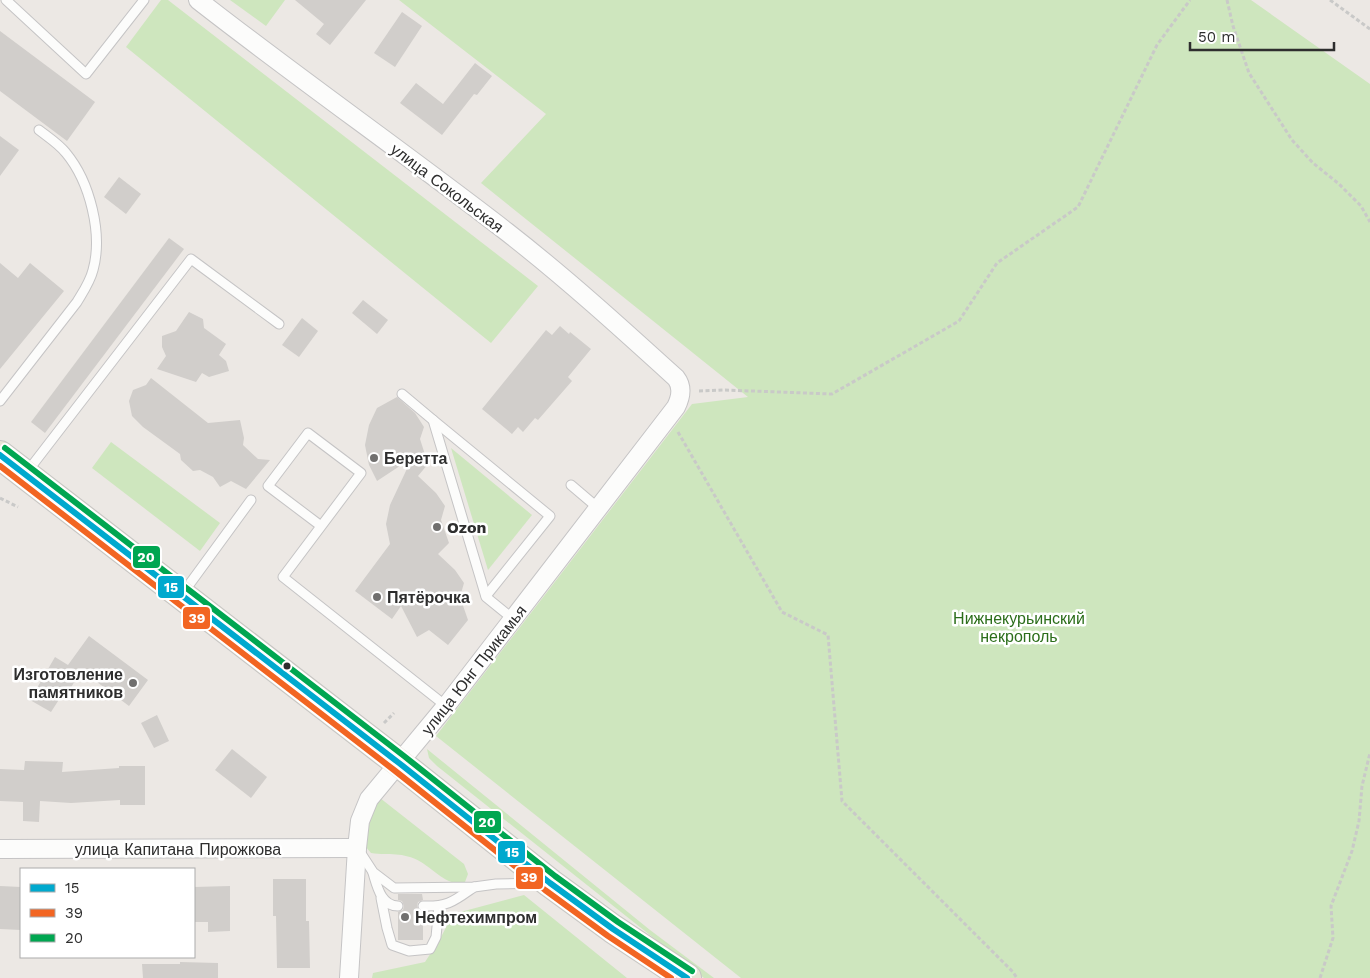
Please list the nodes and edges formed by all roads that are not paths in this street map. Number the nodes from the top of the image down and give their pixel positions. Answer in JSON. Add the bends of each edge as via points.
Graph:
{"nodes":[{"id":1,"x":6,"y":0,"type":"edge"},
{"id":2,"x":144,"y":0,"type":"edge"},
{"id":3,"x":198,"y":0,"type":"edge"},
{"id":4,"x":39,"y":130,"type":"dead end"},
{"id":5,"x":279,"y":324,"type":"dead end"},
{"id":6,"x":680,"y":392,"type":"joint"},
{"id":7,"x":402,"y":394,"type":"dead end"},
{"id":8,"x":0,"y":400,"type":"edge"},
{"id":9,"x":433,"y":420,"type":"junction"},
{"id":10,"x":0,"y":455,"type":"edge"},
{"id":11,"x":25,"y":474,"type":"junction"},
{"id":12,"x":571,"y":485,"type":"dead end"},
{"id":13,"x":251,"y":500,"type":"dead end"},
{"id":14,"x":598,"y":508,"type":"junction"},
{"id":15,"x":321,"y":526,"type":"junction"},
{"id":16,"x":181,"y":595,"type":"junction"},
{"id":17,"x":486,"y":596,"type":"junction"},
{"id":18,"x":513,"y":619,"type":"junction"},
{"id":19,"x":446,"y":706,"type":"junction"},
{"id":20,"x":399,"y":763,"type":"junction"},
{"id":21,"x":357,"y":848,"type":"junction"},
{"id":22,"x":0,"y":849,"type":"edge"},
{"id":23,"x":373,"y":872,"type":"junction"},
{"id":24,"x":550,"y":883,"type":"junction"},
{"id":25,"x":474,"y":887,"type":"junction"},
{"id":26,"x":382,"y":898,"type":"junction"},
{"id":27,"x":398,"y":906,"type":"dead end"},
{"id":28,"x":423,"y":906,"type":"dead end"},
{"id":29,"x":439,"y":906,"type":"junction"},
{"id":30,"x":613,"y":929,"type":"junction"},
{"id":31,"x":349,"y":978,"type":"edge"},
{"id":32,"x":670,"y":978,"type":"edge"},
{"id":33,"x":687,"y":978,"type":"edge"}],
"edges":[{"from":1,"to":2,"type":"lane","via":[[86,74]]},
{"from":3,"to":6,"type":"street","name":"улица Сокольская","via":[[507,233],[596,305],[676,378]]},
{"from":4,"to":8,"type":"lane","via":[[65,152],[86,187],[92,207],[96,252],[93,271],[77,302]]},
{"from":5,"to":11,"type":"lane","via":[[191,259]]},
{"from":6,"to":14,"type":"street","name":"улица Юнг Прикамья","via":[[669,416]]},
{"from":7,"to":9,"type":"lane"},
{"from":9,"to":17,"type":"lane"},
{"from":9,"to":17,"type":"lane","via":[[550,516]]},
{"from":10,"to":11,"type":"main road"},
{"from":11,"to":16,"type":"main road"},
{"from":12,"to":14,"type":"lane"},
{"from":13,"to":16,"type":"lane"},
{"from":14,"to":18,"type":"street","name":"улица Юнг Прикамья"},
{"from":15,"to":15,"type":"lane","via":[[361,473],[308,433],[268,486]]},
{"from":15,"to":19,"type":"lane","via":[[282,577]]},
{"from":16,"to":20,"type":"main road"},
{"from":17,"to":18,"type":"lane"},
{"from":18,"to":19,"type":"street","name":"улица Юнг Прикамья"},
{"from":19,"to":20,"type":"street","name":"улица Юнг Прикамья"},
{"from":20,"to":21,"type":"street","name":"улица Юнг Прикамья","via":[[368,799],[360,821]]},
{"from":20,"to":24,"type":"main road"},
{"from":21,"to":22,"type":"street","name":"улица Капитана Пирожкова"},
{"from":21,"to":23,"type":"lane"},
{"from":21,"to":31,"type":"street","name":"улица Юнг Прикамья"},
{"from":23,"to":25,"type":"lane","via":[[394,888]]},
{"from":23,"to":26,"type":"lane"},
{"from":24,"to":25,"type":"lane"},
{"from":24,"to":30,"type":"main road"},
{"from":25,"to":29,"type":"lane","via":[[454,901]]},
{"from":26,"to":27,"type":"lane","via":[[392,906]]},
{"from":26,"to":29,"type":"lane","via":[[392,945],[410,951],[430,949],[436,937]]},
{"from":28,"to":29,"type":"lane"},
{"from":30,"to":32,"type":"main road"},
{"from":30,"to":33,"type":"main road"}]}
